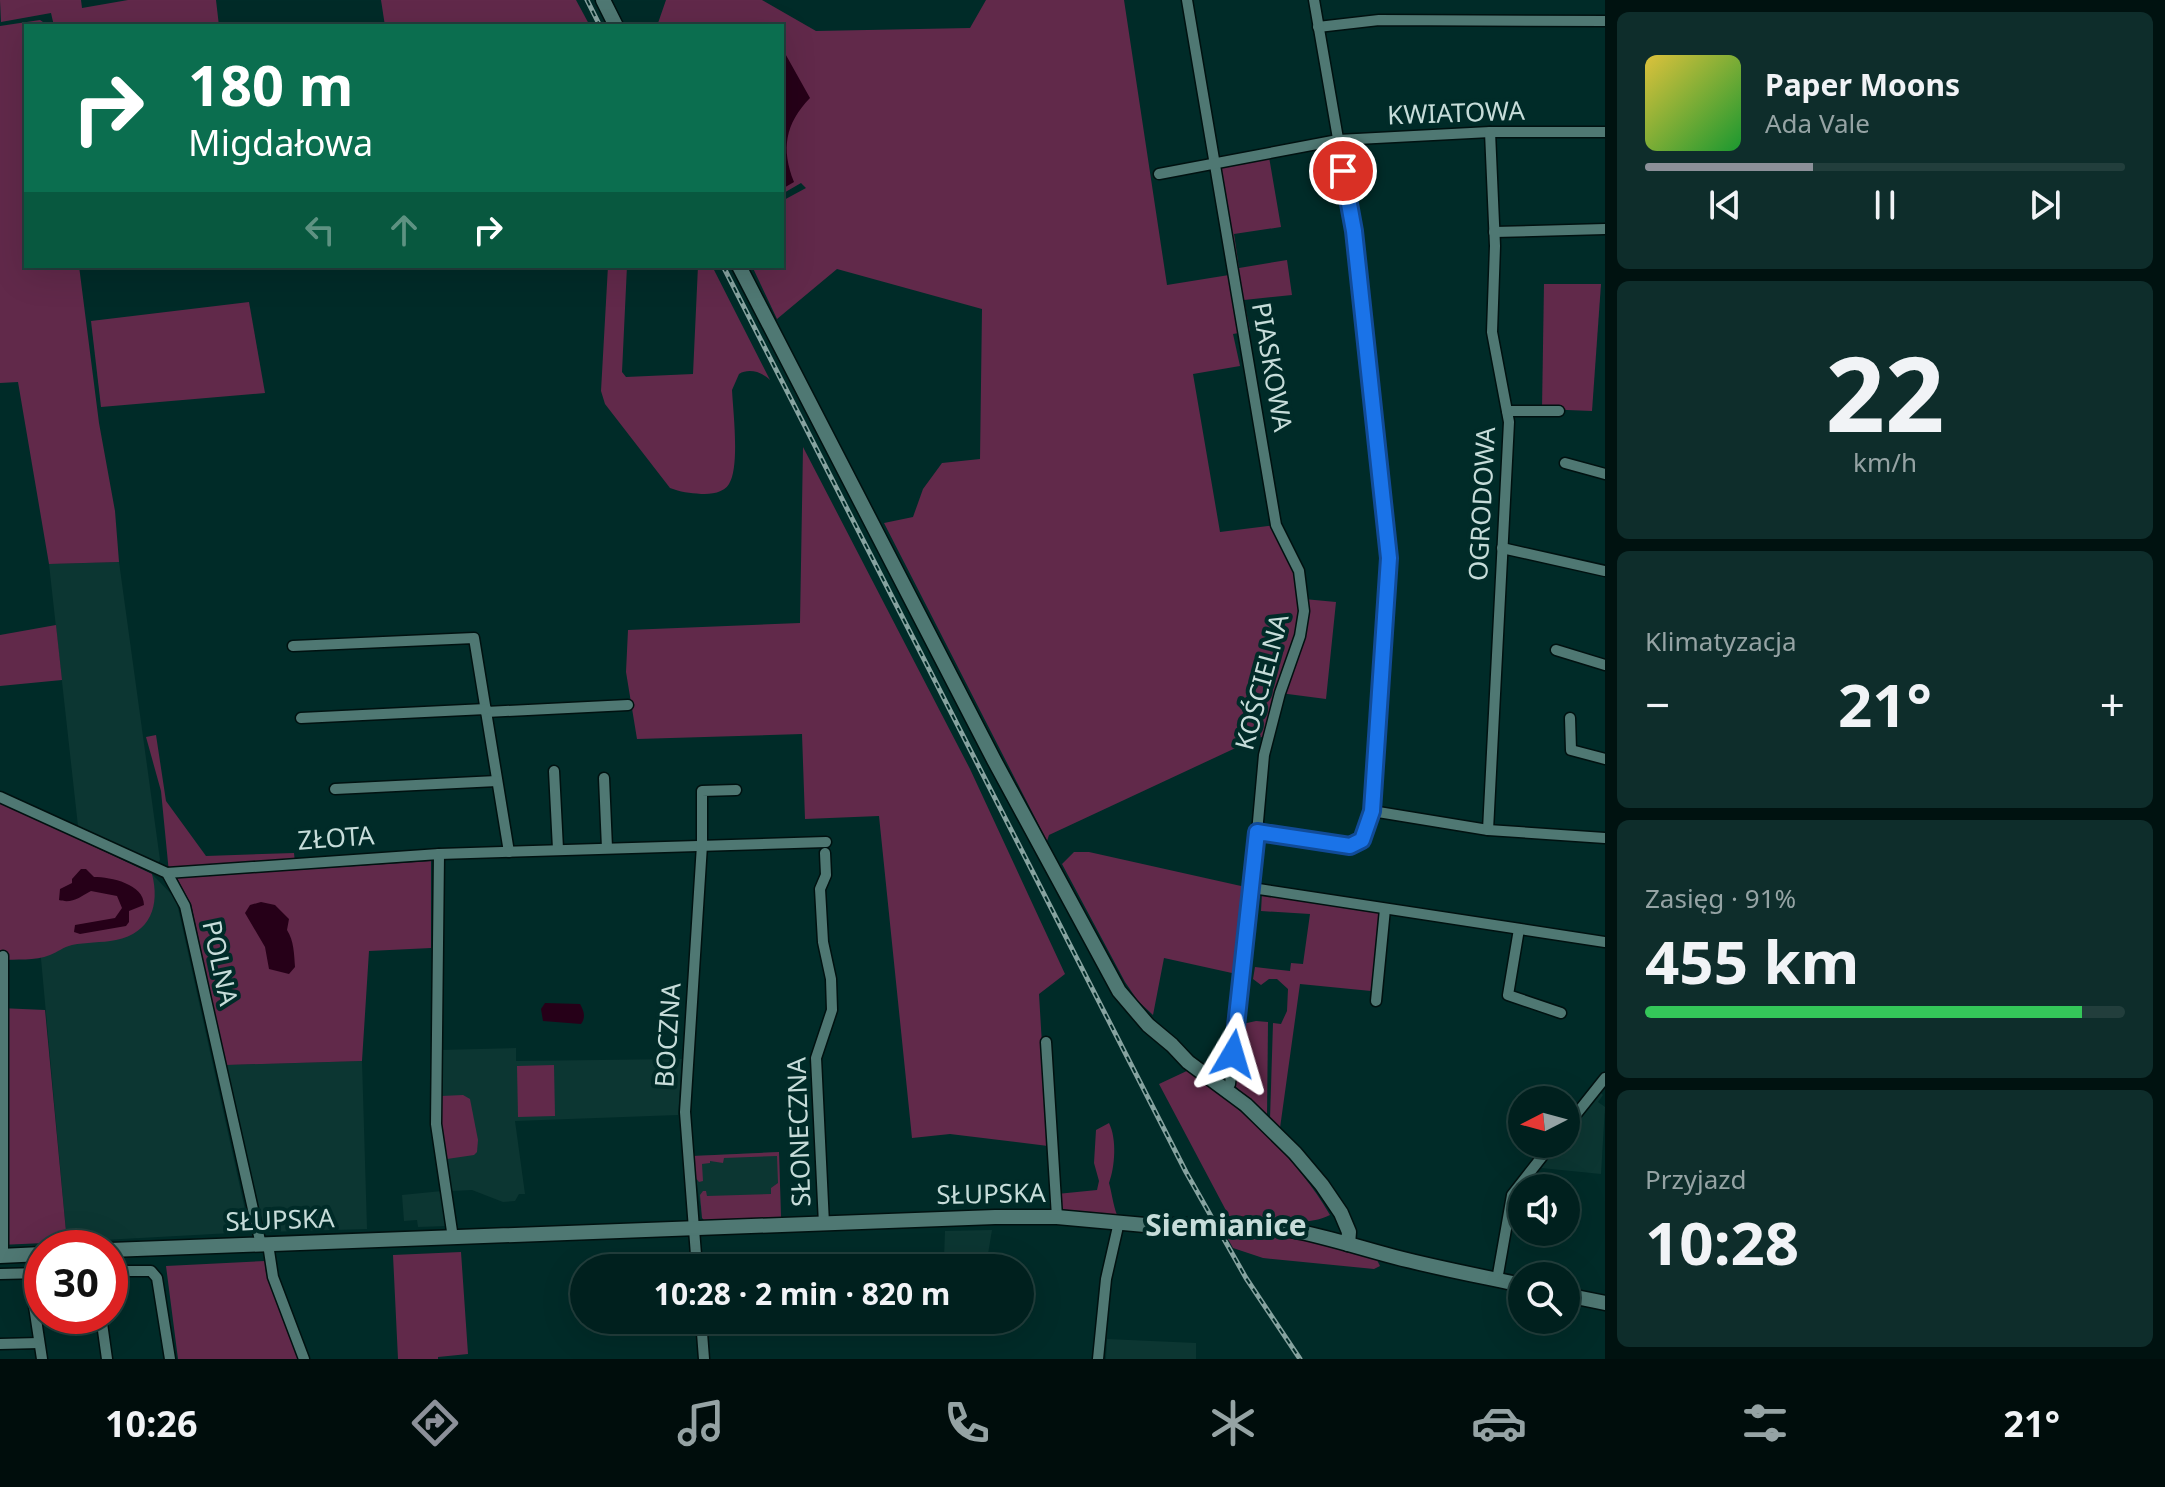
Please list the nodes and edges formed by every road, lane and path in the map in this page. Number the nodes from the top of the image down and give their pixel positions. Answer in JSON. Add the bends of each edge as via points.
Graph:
{"nodes":[{"id":1,"x":603,"y":0,"type":"edge"},
{"id":2,"x":1187,"y":0,"type":"edge"},
{"id":3,"x":1314,"y":0,"type":"edge"},
{"id":4,"x":1605,"y":21,"type":"edge"},
{"id":5,"x":615,"y":24,"type":"edge"},
{"id":6,"x":1318,"y":27,"type":"junction"},
{"id":7,"x":1490,"y":132,"type":"junction"},
{"id":8,"x":1605,"y":132,"type":"edge"},
{"id":9,"x":1338,"y":140,"type":"junction"},
{"id":10,"x":1216,"y":165,"type":"junction"},
{"id":11,"x":1159,"y":174,"type":"dead end"},
{"id":12,"x":1605,"y":229,"type":"edge"},
{"id":13,"x":1494,"y":232,"type":"junction"},
{"id":14,"x":740,"y":268,"type":"edge"},
{"id":15,"x":1507,"y":411,"type":"junction"},
{"id":16,"x":1559,"y":411,"type":"dead end"},
{"id":17,"x":1565,"y":463,"type":"dead end"},
{"id":18,"x":1605,"y":474,"type":"edge"},
{"id":19,"x":1502,"y":548,"type":"junction"},
{"id":20,"x":1299,"y":571,"type":"joint"},
{"id":21,"x":1605,"y":571,"type":"edge"},
{"id":22,"x":293,"y":646,"type":"dead end"},
{"id":23,"x":1556,"y":650,"type":"dead end"},
{"id":24,"x":1605,"y":665,"type":"edge"},
{"id":25,"x":628,"y":705,"type":"dead end"},
{"id":26,"x":486,"y":710,"type":"junction"},
{"id":27,"x":301,"y":718,"type":"dead end"},
{"id":28,"x":1570,"y":718,"type":"dead end"},
{"id":29,"x":1605,"y":759,"type":"edge"},
{"id":30,"x":554,"y":771,"type":"dead end"},
{"id":31,"x":604,"y":778,"type":"dead end"},
{"id":32,"x":497,"y":781,"type":"junction"},
{"id":33,"x":335,"y":789,"type":"dead end"},
{"id":34,"x":736,"y":790,"type":"dead end"},
{"id":35,"x":0,"y":797,"type":"edge"},
{"id":36,"x":1372,"y":811,"type":"junction"},
{"id":37,"x":1488,"y":830,"type":"junction"},
{"id":38,"x":1257,"y":832,"type":"junction"},
{"id":39,"x":1605,"y":838,"type":"edge"},
{"id":40,"x":702,"y":845,"type":"junction"},
{"id":41,"x":607,"y":848,"type":"junction"},
{"id":42,"x":826,"y":848,"type":"joint"},
{"id":43,"x":558,"y":849,"type":"junction"},
{"id":44,"x":509,"y":852,"type":"junction"},
{"id":45,"x":439,"y":854,"type":"junction"},
{"id":46,"x":167,"y":873,"type":"junction"},
{"id":47,"x":1252,"y":888,"type":"junction"},
{"id":48,"x":1385,"y":909,"type":"junction"},
{"id":49,"x":1519,"y":929,"type":"junction"},
{"id":50,"x":1605,"y":942,"type":"edge"},
{"id":51,"x":3,"y":956,"type":"dead end"},
{"id":52,"x":1376,"y":1001,"type":"dead end"},
{"id":53,"x":1561,"y":1013,"type":"dead end"},
{"id":54,"x":1046,"y":1042,"type":"dead end"},
{"id":55,"x":1605,"y":1078,"type":"edge"},
{"id":56,"x":1220,"y":1085,"type":"junction"},
{"id":57,"x":1580,"y":1109,"type":"edge"},
{"id":58,"x":1541,"y":1158,"type":"edge"},
{"id":59,"x":1057,"y":1217,"type":"junction"},
{"id":60,"x":1119,"y":1222,"type":"junction"},
{"id":61,"x":824,"y":1224,"type":"junction"},
{"id":62,"x":696,"y":1229,"type":"junction"},
{"id":63,"x":453,"y":1238,"type":"junction"},
{"id":64,"x":1348,"y":1244,"type":"junction"},
{"id":65,"x":265,"y":1245,"type":"junction"},
{"id":66,"x":128,"y":1249,"type":"edge"},
{"id":67,"x":697,"y":1254,"type":"edge"},
{"id":68,"x":24,"y":1255,"type":"edge"},
{"id":69,"x":2,"y":1256,"type":"edge"},
{"id":70,"x":128,"y":1271,"type":"edge"},
{"id":71,"x":24,"y":1273,"type":"edge"},
{"id":72,"x":0,"y":1274,"type":"edge"},
{"id":73,"x":1497,"y":1280,"type":"junction"},
{"id":74,"x":1508,"y":1282,"type":"edge"},
{"id":75,"x":1580,"y":1298,"type":"edge"},
{"id":76,"x":1605,"y":1303,"type":"edge"},
{"id":77,"x":38,"y":1334,"type":"edge"},
{"id":78,"x":104,"y":1334,"type":"edge"},
{"id":79,"x":702,"y":1334,"type":"edge"},
{"id":80,"x":39,"y":1343,"type":"junction"},
{"id":81,"x":0,"y":1344,"type":"edge"},
{"id":82,"x":42,"y":1359,"type":"edge"},
{"id":83,"x":107,"y":1359,"type":"edge"},
{"id":84,"x":170,"y":1359,"type":"edge"},
{"id":85,"x":304,"y":1359,"type":"edge"},
{"id":86,"x":704,"y":1359,"type":"edge"},
{"id":87,"x":1098,"y":1359,"type":"edge"}],
"edges":[{"from":1,"to":5,"type":"main road"},
{"from":2,"to":10,"type":"street","name":"PIASKOWA"},
{"from":3,"to":6,"type":"street"},
{"from":4,"to":6,"type":"street","via":[[1379,20]]},
{"from":6,"to":9,"type":"street"},
{"from":7,"to":8,"type":"street","name":"KWIATOWA"},
{"from":7,"to":9,"type":"street","name":"KWIATOWA"},
{"from":7,"to":13,"type":"street","name":"OGRODOWA"},
{"from":9,"to":10,"type":"street","name":"KWIATOWA"},
{"from":9,"to":36,"type":"street","via":[[1354,231],[1389,558]]},
{"from":10,"to":11,"type":"street"},
{"from":10,"to":20,"type":"street","name":"PIASKOWA","via":[[1276,525]]},
{"from":12,"to":13,"type":"street"},
{"from":13,"to":15,"type":"street","name":"OGRODOWA","via":[[1492,332]]},
{"from":14,"to":56,"type":"main road","via":[[1103,965],[1133,1009]]},
{"from":15,"to":16,"type":"street"},
{"from":15,"to":19,"type":"street","name":"OGRODOWA"},
{"from":17,"to":18,"type":"street"},
{"from":19,"to":21,"type":"street"},
{"from":19,"to":37,"type":"street","name":"OGRODOWA"},
{"from":20,"to":38,"type":"street","name":"KOŚCIELNA","via":[[1304,611],[1300,636],[1267,736]]},
{"from":22,"to":26,"type":"street","via":[[474,638]]},
{"from":23,"to":24,"type":"street"},
{"from":25,"to":26,"type":"street"},
{"from":26,"to":27,"type":"street"},
{"from":26,"to":32,"type":"street"},
{"from":28,"to":29,"type":"street","via":[[1571,750]]},
{"from":30,"to":43,"type":"street"},
{"from":31,"to":41,"type":"street"},
{"from":32,"to":33,"type":"street","name":"ZŁOTA"},
{"from":32,"to":44,"type":"street"},
{"from":34,"to":40,"type":"street","name":"BOCZNA","via":[[702,791]]},
{"from":35,"to":46,"type":"street"},
{"from":36,"to":37,"type":"street"},
{"from":36,"to":38,"type":"street","via":[[1362,840],[1350,846]]},
{"from":37,"to":39,"type":"street"},
{"from":38,"to":47,"type":"street","name":"KOŚCIELNA"},
{"from":40,"to":41,"type":"street","name":"ZŁOTA"},
{"from":40,"to":42,"type":"street","name":"ZŁOTA"},
{"from":40,"to":62,"type":"street","name":"BOCZNA","via":[[685,1112]]},
{"from":41,"to":43,"type":"street","name":"ZŁOTA"},
{"from":42,"to":61,"type":"street","name":"SŁONECZNA","via":[[820,889],[832,1010],[816,1058]]},
{"from":43,"to":44,"type":"street","name":"ZŁOTA"},
{"from":44,"to":45,"type":"street","name":"ZŁOTA"},
{"from":45,"to":46,"type":"street","name":"ZŁOTA"},
{"from":45,"to":63,"type":"street","via":[[436,1124]]},
{"from":46,"to":65,"type":"street","name":"POLNA","via":[[185,906]]},
{"from":47,"to":48,"type":"street"},
{"from":47,"to":56,"type":"street","name":"KOŚCIELNA","via":[[1230,1084]]},
{"from":48,"to":49,"type":"street"},
{"from":48,"to":52,"type":"street"},
{"from":49,"to":50,"type":"street"},
{"from":49,"to":53,"type":"street","via":[[1508,995]]},
{"from":51,"to":69,"type":"street"},
{"from":54,"to":59,"type":"street"},
{"from":55,"to":57,"type":"street"},
{"from":56,"to":64,"type":"main road","via":[[1270,1126],[1322,1185],[1347,1226]]},
{"from":58,"to":73,"type":"street","via":[[1512,1195]]},
{"from":59,"to":60,"type":"main road","name":"SŁUPSKA"},
{"from":59,"to":61,"type":"main road","name":"SŁUPSKA"},
{"from":60,"to":64,"type":"main road","name":"SŁUPSKA","bridge":true,"via":[[1285,1227]]},
{"from":60,"to":87,"type":"street","via":[[1106,1279]]},
{"from":61,"to":62,"type":"main road","name":"SŁUPSKA"},
{"from":62,"to":63,"type":"main road","name":"SŁUPSKA"},
{"from":62,"to":67,"type":"street","name":"BOCZNA"},
{"from":63,"to":65,"type":"main road","name":"SŁUPSKA"},
{"from":64,"to":73,"type":"main road","name":"SŁUPSKA"},
{"from":65,"to":66,"type":"main road","name":"SŁUPSKA"},
{"from":65,"to":85,"type":"street","name":"POLNA"},
{"from":68,"to":69,"type":"main road"},
{"from":70,"to":84,"type":"street","via":[[151,1271],[157,1278]]},
{"from":71,"to":72,"type":"street"},
{"from":73,"to":74,"type":"main road","name":"SŁUPSKA"},
{"from":75,"to":76,"type":"main road"},
{"from":77,"to":80,"type":"street"},
{"from":78,"to":83,"type":"street"},
{"from":79,"to":86,"type":"street"},
{"from":80,"to":81,"type":"street"},
{"from":80,"to":82,"type":"street"}]}
